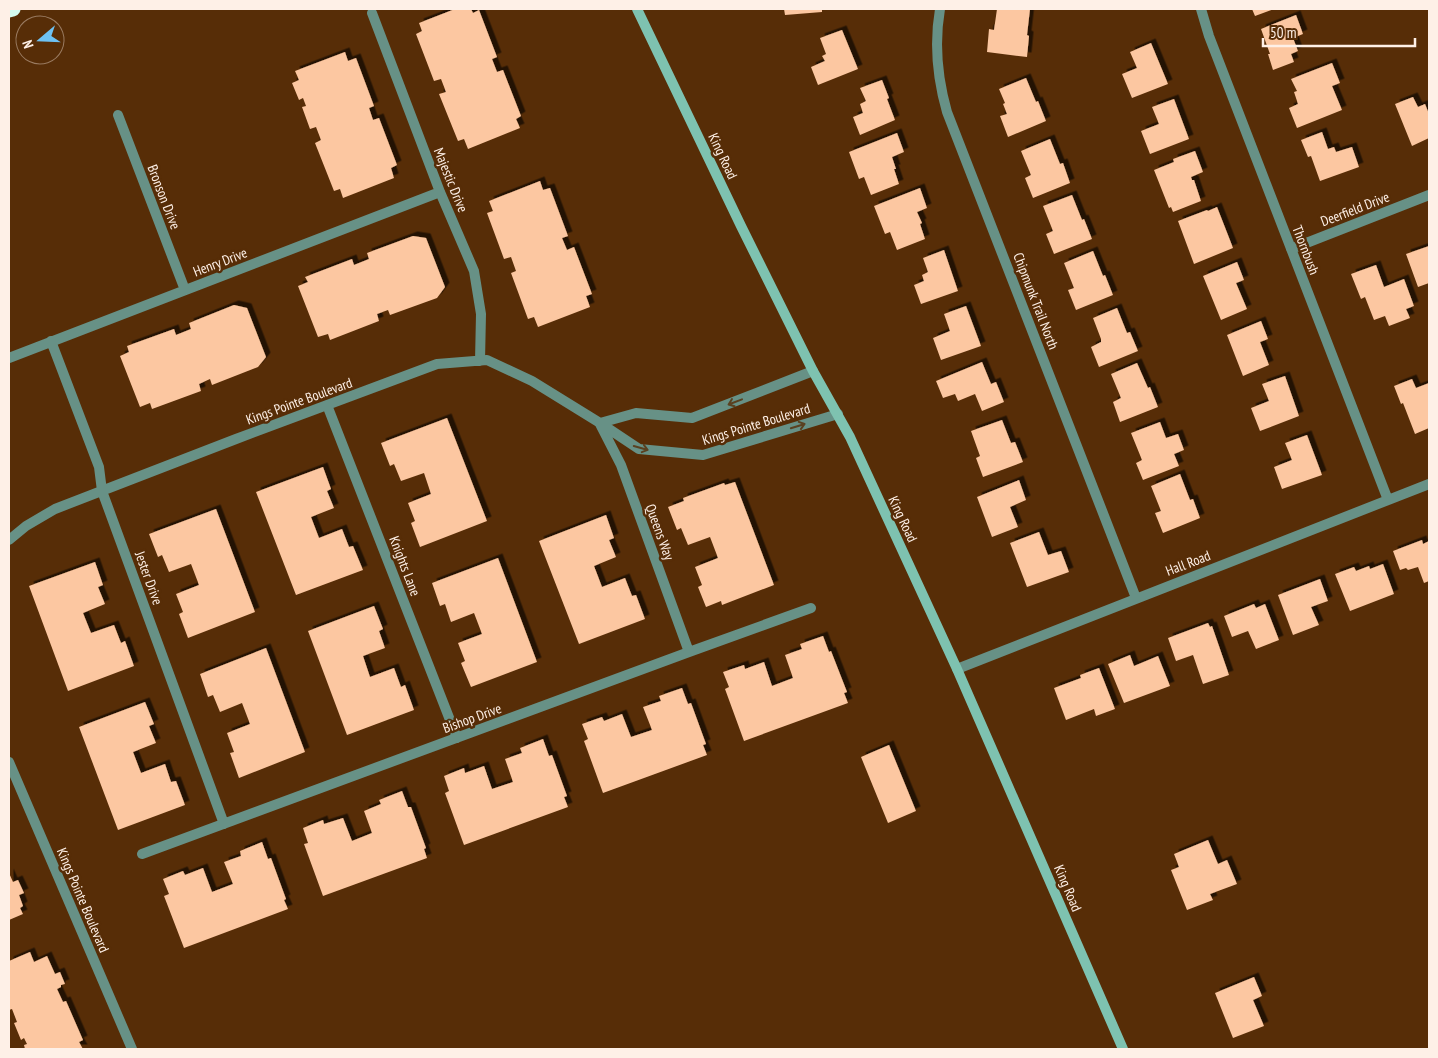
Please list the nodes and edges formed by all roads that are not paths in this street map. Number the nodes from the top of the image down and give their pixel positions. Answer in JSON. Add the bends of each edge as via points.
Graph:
{"nodes":[{"id":1,"x":13,"y":9,"type":"edge"},
{"id":2,"x":637,"y":9,"type":"edge"},
{"id":3,"x":940,"y":9,"type":"edge"},
{"id":4,"x":1201,"y":9,"type":"edge"},
{"id":5,"x":9,"y":10,"type":"edge"},
{"id":6,"x":372,"y":13,"type":"dead end"},
{"id":7,"x":118,"y":115,"type":"dead end"},
{"id":8,"x":440,"y":192,"type":"junction"},
{"id":9,"x":1429,"y":195,"type":"edge"},
{"id":10,"x":1291,"y":249,"type":"junction"},
{"id":11,"x":184,"y":290,"type":"junction"},
{"id":12,"x":51,"y":342,"type":"junction"},
{"id":13,"x":9,"y":358,"type":"edge"},
{"id":14,"x":480,"y":361,"type":"junction"},
{"id":15,"x":813,"y":371,"type":"junction"},
{"id":16,"x":327,"y":405,"type":"junction"},
{"id":17,"x":838,"y":414,"type":"junction"},
{"id":18,"x":600,"y":423,"type":"junction"},
{"id":19,"x":1429,"y":484,"type":"edge"},
{"id":20,"x":102,"y":491,"type":"junction"},
{"id":21,"x":1388,"y":500,"type":"junction"},
{"id":22,"x":9,"y":540,"type":"edge"},
{"id":23,"x":1136,"y":598,"type":"junction"},
{"id":24,"x":811,"y":608,"type":"dead end"},
{"id":25,"x":689,"y":652,"type":"junction"},
{"id":26,"x":957,"y":669,"type":"junction"},
{"id":27,"x":457,"y":738,"type":"junction"},
{"id":28,"x":9,"y":762,"type":"edge"},
{"id":29,"x":224,"y":824,"type":"junction"},
{"id":30,"x":142,"y":854,"type":"dead end"},
{"id":31,"x":132,"y":1049,"type":"edge"},
{"id":32,"x":1123,"y":1049,"type":"edge"}],
"edges":[{"from":1,"to":5,"type":"highway"},
{"from":2,"to":15,"type":"main road","name":"King Road"},
{"from":3,"to":23,"type":"street","name":"Chipmunk Trail North","via":[[937,58],[947,112]]},
{"from":4,"to":10,"type":"street","name":"Thornbush"},
{"from":6,"to":8,"type":"street","name":"Majestic Drive"},
{"from":7,"to":11,"type":"street","name":"Bronson Drive"},
{"from":8,"to":11,"type":"street","name":"Henry Drive"},
{"from":8,"to":14,"type":"street","name":"Majestic Drive","via":[[474,271],[481,314]]},
{"from":9,"to":10,"type":"street","name":"Deerfield Drive"},
{"from":10,"to":21,"type":"street","name":"Thornbush"},
{"from":11,"to":12,"type":"street","name":"Henry Drive"},
{"from":12,"to":13,"type":"street","name":"Henry Drive"},
{"from":12,"to":20,"type":"street","name":"Jester Drive","via":[[99,467]]},
{"from":14,"to":16,"type":"street","name":"Kings Pointe Boulevard","via":[[437,364]]},
{"from":14,"to":18,"type":"street","name":"Kings Pointe Boulevard","via":[[487,360],[532,381]]},
{"from":15,"to":17,"type":"main road","name":"King Road"},
{"from":15,"to":18,"type":"street","name":"Kings Pointe Boulevard","one_way":true,"via":[[692,418],[636,413]]},
{"from":16,"to":20,"type":"street","name":"Kings Pointe Boulevard"},
{"from":16,"to":27,"type":"street","name":"Knights Lane"},
{"from":18,"to":17,"type":"street","name":"Kings Pointe Boulevard","one_way":true,"via":[[638,449],[703,455]]},
{"from":17,"to":26,"type":"main road","name":"King Road"},
{"from":18,"to":25,"type":"street","name":"Queens Way","via":[[621,465]]},
{"from":19,"to":21,"type":"street","name":"Hall Road"},
{"from":20,"to":22,"type":"street","name":"Kings Pointe Boulevard","via":[[55,509]]},
{"from":20,"to":29,"type":"street","name":"Jester Drive"},
{"from":21,"to":23,"type":"street","name":"Hall Road"},
{"from":23,"to":26,"type":"street","name":"Hall Road"},
{"from":24,"to":25,"type":"street","name":"Bishop Drive"},
{"from":25,"to":27,"type":"street","name":"Bishop Drive"},
{"from":26,"to":32,"type":"main road","name":"King Road"},
{"from":27,"to":29,"type":"street","name":"Bishop Drive"},
{"from":28,"to":31,"type":"street","name":"Kings Pointe Boulevard"},
{"from":29,"to":30,"type":"street","name":"Bishop Drive"}]}
